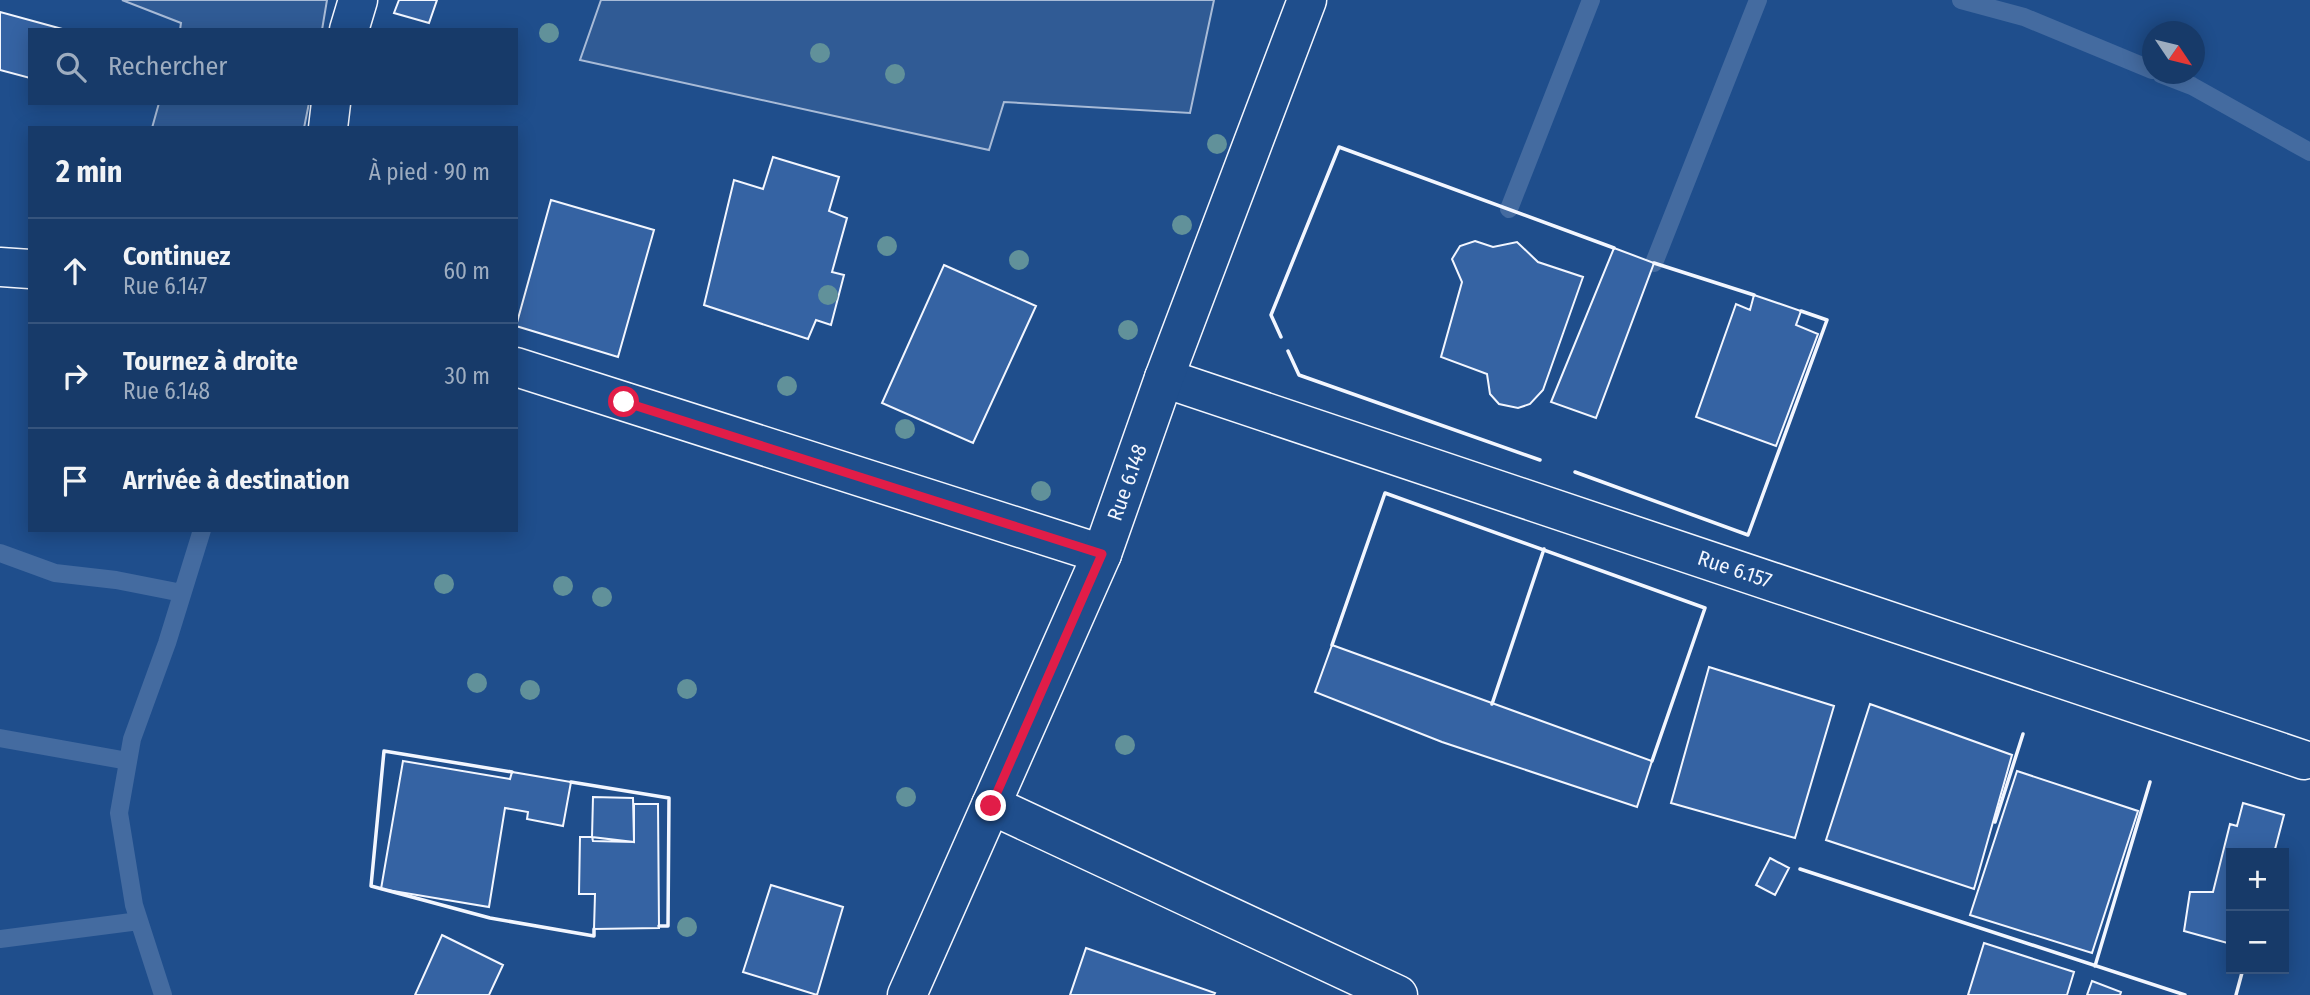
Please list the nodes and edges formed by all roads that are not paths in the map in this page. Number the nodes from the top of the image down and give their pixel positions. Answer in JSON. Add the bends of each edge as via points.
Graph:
{"nodes":[{"id":1,"x":358,"y":0,"type":"edge"},
{"id":2,"x":1307,"y":0,"type":"edge"},
{"id":3,"x":350,"y":28,"type":"edge"},
{"id":4,"x":331,"y":105,"type":"edge"},
{"id":5,"x":328,"y":126,"type":"edge"},
{"id":6,"x":0,"y":267,"type":"edge"},
{"id":7,"x":28,"y":269,"type":"edge"},
{"id":8,"x":518,"y":368,"type":"edge"},
{"id":9,"x":1164,"y":378,"type":"junction"},
{"id":10,"x":1102,"y":554,"type":"junction"},
{"id":11,"x":2304,"y":760,"type":"dead end"},
{"id":12,"x":991,"y":806,"type":"junction"},
{"id":13,"x":907,"y":995,"type":"edge"},
{"id":14,"x":1398,"y":995,"type":"edge"}],
"edges":[{"from":1,"to":3,"type":"street"},
{"from":2,"to":9,"type":"street","name":"Rue 6.148"},
{"from":4,"to":5,"type":"street"},
{"from":6,"to":7,"type":"street"},
{"from":8,"to":10,"type":"street"},
{"from":9,"to":10,"type":"street","name":"Rue 6.148"},
{"from":9,"to":11,"type":"street","name":"Rue 6.157"},
{"from":10,"to":12,"type":"street","name":"Rue 6.148"},
{"from":12,"to":13,"type":"street","name":"Rue 6.148"},
{"from":12,"to":14,"type":"street"}]}
